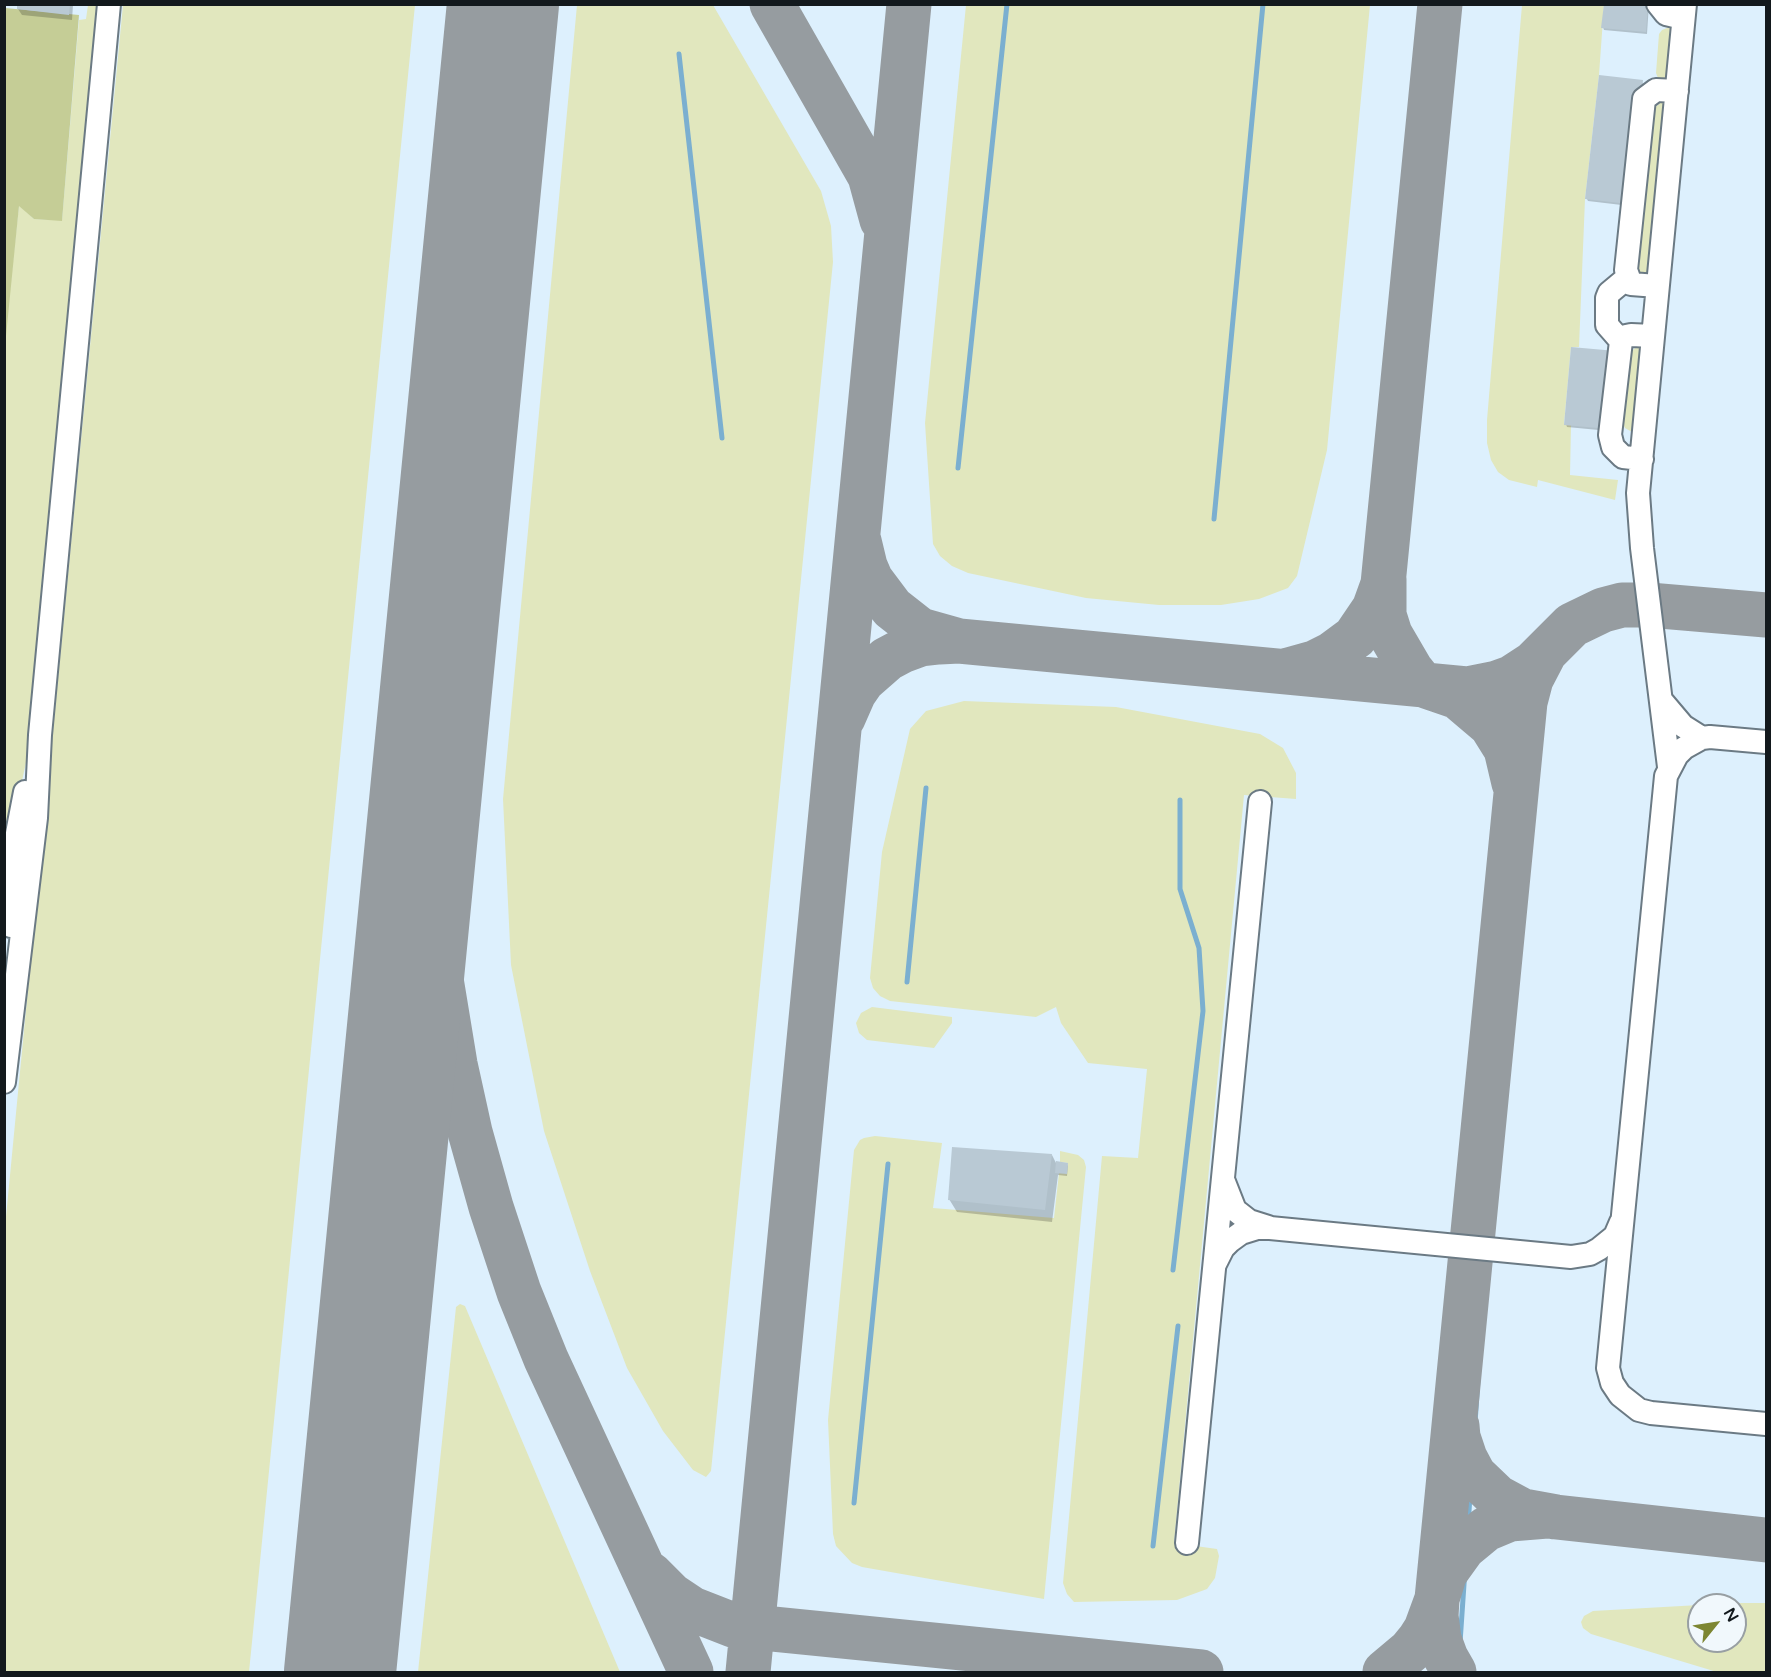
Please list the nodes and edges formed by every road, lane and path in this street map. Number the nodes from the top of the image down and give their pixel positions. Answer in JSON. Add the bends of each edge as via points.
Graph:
{"nodes":[{"id":1,"x":109,"y":4,"type":"edge"},
{"id":2,"x":1658,"y":4,"type":"edge"},
{"id":3,"x":1684,"y":11,"type":"edge"},
{"id":4,"x":1677,"y":91,"type":"junction"},
{"id":5,"x":1627,"y":278,"type":"junction"},
{"id":6,"x":1657,"y":286,"type":"junction"},
{"id":7,"x":1653,"y":336,"type":"junction"},
{"id":8,"x":1621,"y":341,"type":"junction"},
{"id":9,"x":1642,"y":459,"type":"junction"},
{"id":10,"x":1660,"y":699,"type":"junction"},
{"id":11,"x":1702,"y":738,"type":"junction"},
{"id":12,"x":1767,"y":742,"type":"edge"},
{"id":13,"x":1669,"y":767,"type":"junction"},
{"id":14,"x":1260,"y":802,"type":"dead end"},
{"id":15,"x":4,"y":1082,"type":"edge"},
{"id":16,"x":1222,"y":1178,"type":"junction"},
{"id":17,"x":1622,"y":1220,"type":"junction"},
{"id":18,"x":1270,"y":1228,"type":"junction"},
{"id":19,"x":1571,"y":1257,"type":"junction"},
{"id":20,"x":1214,"y":1268,"type":"junction"},
{"id":21,"x":1613,"y":1301,"type":"junction"},
{"id":22,"x":1767,"y":1424,"type":"edge"},
{"id":23,"x":1187,"y":1543,"type":"dead end"}],
"edges":[{"from":1,"to":15,"type":"lane","via":[[40,735],[36,818]]},
{"from":2,"to":3,"type":"lane","via":[[1666,14]]},
{"from":3,"to":4,"type":"lane"},
{"from":4,"to":5,"type":"lane","via":[[1656,90],[1644,99]]},
{"from":4,"to":6,"type":"lane"},
{"from":5,"to":6,"type":"lane","via":[[1631,284]]},
{"from":5,"to":8,"type":"lane","via":[[1607,298],[1606,325]]},
{"from":6,"to":7,"type":"lane"},
{"from":7,"to":8,"type":"lane","via":[[1631,335]]},
{"from":7,"to":9,"type":"lane"},
{"from":8,"to":9,"type":"lane","via":[[1610,435],[1613,447],[1623,457]]},
{"from":9,"to":10,"type":"lane","via":[[1639,522]]},
{"from":10,"to":11,"type":"lane","via":[[1683,726]]},
{"from":10,"to":13,"type":"lane"},
{"from":11,"to":12,"type":"lane"},
{"from":11,"to":13,"type":"lane","via":[[1684,747]]},
{"from":13,"to":17,"type":"lane"},
{"from":14,"to":16,"type":"lane"},
{"from":16,"to":18,"type":"lane","via":[[1235,1210],[1249,1221]]},
{"from":16,"to":20,"type":"lane"},
{"from":17,"to":19,"type":"lane","via":[[1615,1236],[1599,1249]]},
{"from":17,"to":21,"type":"lane"},
{"from":18,"to":19,"type":"lane"},
{"from":18,"to":20,"type":"lane","via":[[1236,1236],[1223,1248]]},
{"from":19,"to":21,"type":"lane","via":[[1594,1267],[1607,1284]]},
{"from":20,"to":23,"type":"lane"},
{"from":21,"to":22,"type":"lane","via":[[1608,1368],[1612,1383],[1629,1404],[1652,1413]]}]}
